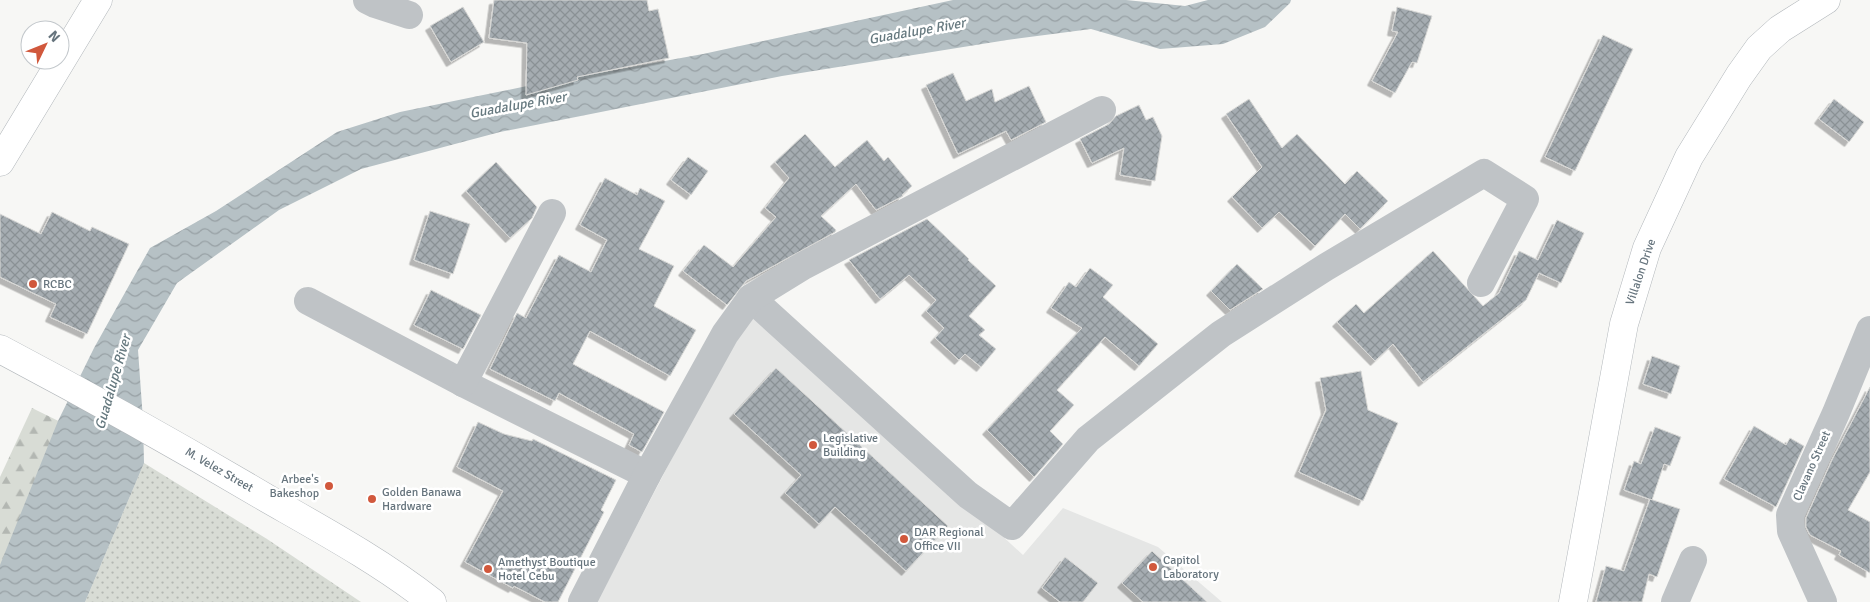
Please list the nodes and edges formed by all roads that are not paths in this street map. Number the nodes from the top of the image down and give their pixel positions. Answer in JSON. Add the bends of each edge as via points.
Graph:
{"nodes":[{"id":1,"x":98,"y":0,"type":"edge"},
{"id":2,"x":367,"y":0,"type":"edge"},
{"id":3,"x":1826,"y":0,"type":"edge"},
{"id":4,"x":409,"y":15,"type":"dead end"},
{"id":5,"x":1102,"y":110,"type":"dead end"},
{"id":6,"x":0,"y":162,"type":"edge"},
{"id":7,"x":552,"y":213,"type":"dead end"},
{"id":8,"x":1481,"y":283,"type":"dead end"},
{"id":9,"x":751,"y":298,"type":"junction"},
{"id":10,"x":308,"y":301,"type":"dead end"},
{"id":11,"x":1870,"y":330,"type":"edge"},
{"id":12,"x":0,"y":349,"type":"edge"},
{"id":13,"x":463,"y":383,"type":"junction"},
{"id":14,"x":647,"y":475,"type":"junction"},
{"id":15,"x":1693,"y":560,"type":"dead end"},
{"id":16,"x":432,"y":602,"type":"edge"},
{"id":17,"x":582,"y":602,"type":"edge"},
{"id":18,"x":1574,"y":602,"type":"edge"},
{"id":19,"x":1675,"y":602,"type":"edge"},
{"id":20,"x":1823,"y":602,"type":"edge"}],
"edges":[{"from":1,"to":6,"type":"street"},
{"from":2,"to":4,"type":"street"},
{"from":3,"to":18,"type":"street","name":"Villalon Drive","via":[[1780,29],[1759,48],[1689,157],[1647,248],[1624,324]]},
{"from":5,"to":9,"type":"street","via":[[803,266]]},
{"from":7,"to":13,"type":"street"},
{"from":8,"to":9,"type":"street","via":[[1525,199],[1484,173],[1326,266],[1221,334],[1088,439],[1012,526],[968,495]]},
{"from":9,"to":14,"type":"street","via":[[725,334]]},
{"from":10,"to":13,"type":"street"},
{"from":11,"to":20,"type":"street","name":"Clavano Street","via":[[1790,515],[1791,531]]},
{"from":12,"to":16,"type":"street","name":"M. Velez Street","via":[[179,446],[373,560]]},
{"from":13,"to":14,"type":"street"},
{"from":14,"to":17,"type":"street"},
{"from":15,"to":19,"type":"street"}]}
